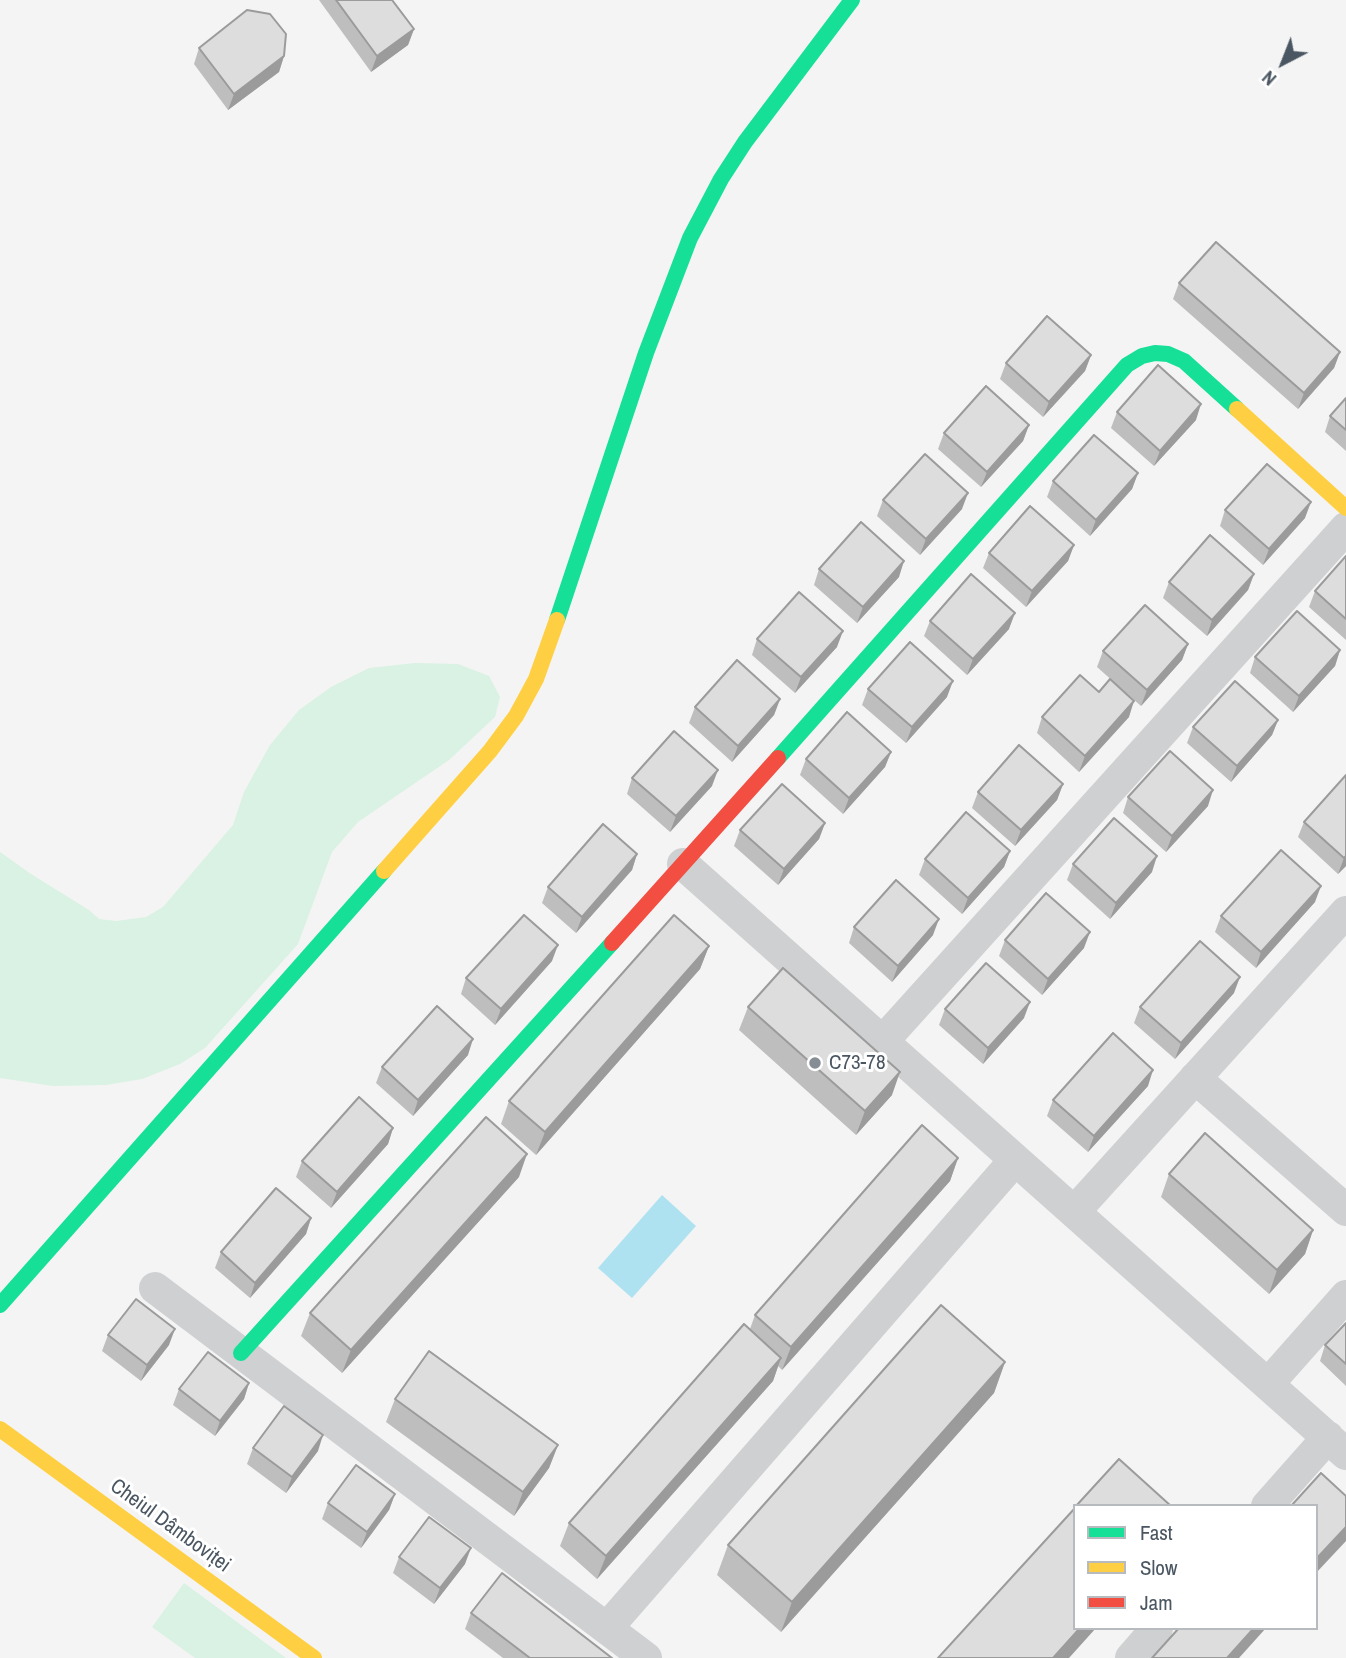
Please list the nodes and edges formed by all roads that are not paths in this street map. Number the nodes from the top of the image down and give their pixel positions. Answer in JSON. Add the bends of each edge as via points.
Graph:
{"nodes":[{"id":1,"x":852,"y":0,"type":"edge"},
{"id":2,"x":1346,"y":508,"type":"edge"},
{"id":3,"x":1346,"y":528,"type":"edge"},
{"id":4,"x":684,"y":864,"type":"junction"},
{"id":5,"x":1346,"y":912,"type":"edge"},
{"id":6,"x":883,"y":1042,"type":"junction"},
{"id":7,"x":1195,"y":1079,"type":"junction"},
{"id":8,"x":1015,"y":1160,"type":"junction"},
{"id":9,"x":1346,"y":1210,"type":"edge"},
{"id":10,"x":1074,"y":1212,"type":"junction"},
{"id":11,"x":155,"y":1288,"type":"dead end"},
{"id":12,"x":1346,"y":1296,"type":"edge"},
{"id":13,"x":0,"y":1304,"type":"edge"},
{"id":14,"x":241,"y":1353,"type":"junction"},
{"id":15,"x":1268,"y":1384,"type":"junction"},
{"id":16,"x":0,"y":1429,"type":"edge"},
{"id":17,"x":1337,"y":1446,"type":"edge"},
{"id":18,"x":1268,"y":1504,"type":"edge"},
{"id":19,"x":607,"y":1628,"type":"junction"},
{"id":20,"x":1155,"y":1630,"type":"edge"},
{"id":21,"x":314,"y":1658,"type":"edge"},
{"id":22,"x":646,"y":1658,"type":"edge"},
{"id":23,"x":1131,"y":1658,"type":"edge"}],
"edges":[{"from":1,"to":13,"type":"street","via":[[751,133],[690,238],[646,353],[550,641],[516,716],[490,751]]},
{"from":2,"to":4,"type":"street","via":[[1184,361],[1155,352],[1142,356],[1127,365]]},
{"from":3,"to":6,"type":"street"},
{"from":4,"to":6,"type":"street"},
{"from":4,"to":14,"type":"street"},
{"from":5,"to":7,"type":"street"},
{"from":6,"to":8,"type":"street"},
{"from":7,"to":9,"type":"street"},
{"from":7,"to":10,"type":"street"},
{"from":8,"to":10,"type":"street"},
{"from":8,"to":19,"type":"street"},
{"from":10,"to":15,"type":"street"},
{"from":11,"to":14,"type":"street"},
{"from":12,"to":15,"type":"street"},
{"from":14,"to":19,"type":"street"},
{"from":15,"to":17,"type":"street"},
{"from":16,"to":21,"type":"street","name":"Cheiul Dâmboviței"},
{"from":17,"to":18,"type":"street"},
{"from":19,"to":22,"type":"street"},
{"from":20,"to":23,"type":"street"}]}
